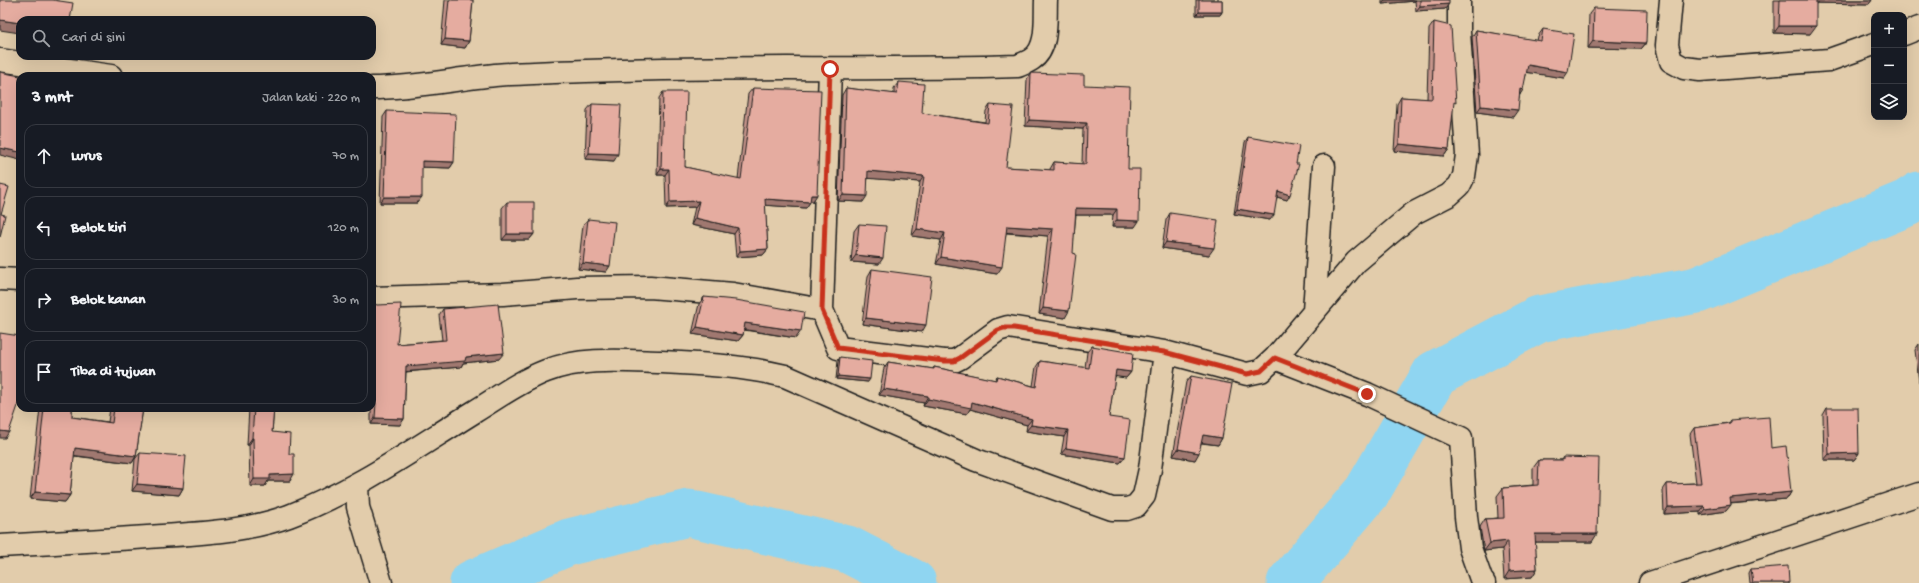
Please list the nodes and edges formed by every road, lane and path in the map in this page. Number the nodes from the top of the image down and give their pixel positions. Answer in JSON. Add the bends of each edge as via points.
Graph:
{"nodes":[{"id":1,"x":1046,"y":0,"type":"edge"},
{"id":2,"x":1459,"y":0,"type":"edge"},
{"id":3,"x":1671,"y":0,"type":"edge"},
{"id":4,"x":1919,"y":28,"type":"edge"},
{"id":5,"x":1907,"y":33,"type":"edge"},
{"id":6,"x":1871,"y":45,"type":"edge"},
{"id":7,"x":0,"y":60,"type":"edge"},
{"id":8,"x":830,"y":69,"type":"junction"},
{"id":9,"x":83,"y":72,"type":"edge"},
{"id":10,"x":376,"y":88,"type":"edge"},
{"id":11,"x":1324,"y":166,"type":"dead end"},
{"id":12,"x":0,"y":279,"type":"edge"},
{"id":13,"x":16,"y":280,"type":"edge"},
{"id":14,"x":376,"y":298,"type":"edge"},
{"id":15,"x":822,"y":310,"type":"junction"},
{"id":16,"x":1314,"y":311,"type":"junction"},
{"id":17,"x":1164,"y":352,"type":"junction"},
{"id":18,"x":1275,"y":358,"type":"junction"},
{"id":19,"x":357,"y":484,"type":"junction"},
{"id":20,"x":1919,"y":494,"type":"edge"},
{"id":21,"x":0,"y":546,"type":"edge"},
{"id":22,"x":381,"y":583,"type":"edge"},
{"id":23,"x":1484,"y":583,"type":"edge"},
{"id":24,"x":1650,"y":583,"type":"edge"}],
"edges":[{"from":1,"to":8,"type":"street","via":[[1042,49],[1032,59],[1018,66]]},
{"from":2,"to":16,"type":"street","via":[[1467,155],[1464,176],[1459,186],[1449,195],[1414,214],[1356,262]]},
{"from":3,"to":6,"type":"street","via":[[1667,45],[1671,61],[1684,68],[1700,70],[1829,60]]},
{"from":4,"to":5,"type":"street"},
{"from":7,"to":9,"type":"street"},
{"from":8,"to":10,"type":"street","via":[[757,67],[586,71],[495,75],[399,88]]},
{"from":8,"to":15,"type":"street"},
{"from":11,"to":16,"type":"street"},
{"from":12,"to":13,"type":"street"},
{"from":14,"to":15,"type":"street","via":[[650,287],[734,294]]},
{"from":15,"to":17,"type":"street","via":[[836,346],[841,349],[954,361],[998,330],[1008,327]]},
{"from":16,"to":18,"type":"street"},
{"from":17,"to":18,"type":"street","via":[[1247,374],[1261,371]]},
{"from":17,"to":19,"type":"street","via":[[1150,470],[1144,496],[1136,506],[1126,509],[1112,509],[976,460],[785,376],[696,364],[634,361],[589,362],[546,371],[515,387]]},
{"from":18,"to":23,"type":"street","via":[[1367,394],[1461,438],[1470,548]]},
{"from":19,"to":21,"type":"street","via":[[287,517],[233,531]]},
{"from":19,"to":22,"type":"street","via":[[358,507]]},
{"from":20,"to":24,"type":"street"}]}
